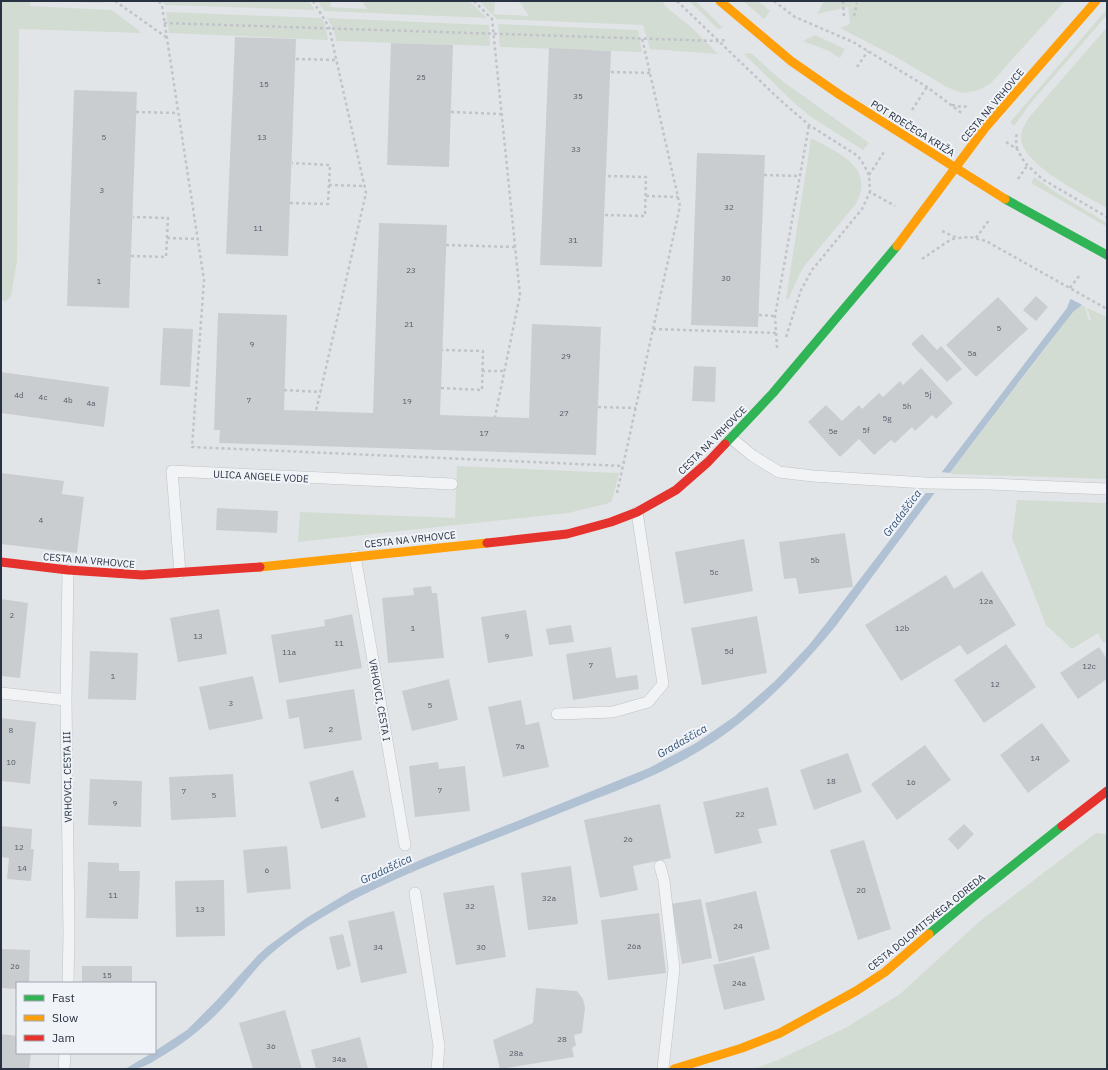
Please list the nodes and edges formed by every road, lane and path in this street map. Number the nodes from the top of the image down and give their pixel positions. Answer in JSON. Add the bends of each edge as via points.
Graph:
{"nodes":[{"id":1,"x":115,"y":1,"type":"edge"},
{"id":2,"x":159,"y":1,"type":"edge"},
{"id":3,"x":313,"y":1,"type":"edge"},
{"id":4,"x":474,"y":1,"type":"edge"},
{"id":5,"x":677,"y":1,"type":"edge"},
{"id":6,"x":720,"y":1,"type":"edge"},
{"id":7,"x":774,"y":1,"type":"edge"},
{"id":8,"x":843,"y":1,"type":"edge"},
{"id":9,"x":1096,"y":1,"type":"edge"},
{"id":10,"x":857,"y":3,"type":"dead end"},
{"id":11,"x":854,"y":16,"type":"dead end"},
{"id":12,"x":844,"y":18,"type":"dead end"},
{"id":13,"x":164,"y":22,"type":"junction"},
{"id":14,"x":329,"y":27,"type":"junction"},
{"id":15,"x":493,"y":33,"type":"junction"},
{"id":16,"x":166,"y":37,"type":"junction"},
{"id":17,"x":760,"y":37,"type":"junction"},
{"id":18,"x":642,"y":38,"type":"junction"},
{"id":19,"x":718,"y":41,"type":"junction"},
{"id":20,"x":868,"y":51,"type":"junction"},
{"id":21,"x":296,"y":59,"type":"dead end"},
{"id":22,"x":337,"y":60,"type":"junction"},
{"id":23,"x":857,"y":67,"type":"dead end"},
{"id":24,"x":610,"y":72,"type":"dead end"},
{"id":25,"x":650,"y":73,"type":"junction"},
{"id":26,"x":927,"y":87,"type":"junction"},
{"id":27,"x":917,"y":102,"type":"dead end"},
{"id":28,"x":136,"y":112,"type":"dead end"},
{"id":29,"x":451,"y":112,"type":"dead end"},
{"id":30,"x":178,"y":113,"type":"junction"},
{"id":31,"x":502,"y":114,"type":"junction"},
{"id":32,"x":965,"y":115,"type":"dead end"},
{"id":33,"x":809,"y":125,"type":"junction"},
{"id":34,"x":1000,"y":138,"type":"dead end"},
{"id":35,"x":879,"y":159,"type":"dead end"},
{"id":36,"x":292,"y":163,"type":"dead end"},
{"id":37,"x":1027,"y":166,"type":"junction"},
{"id":38,"x":956,"y":168,"type":"junction"},
{"id":39,"x":764,"y":175,"type":"dead end"},
{"id":40,"x":606,"y":176,"type":"dead end"},
{"id":41,"x":799,"y":176,"type":"junction"},
{"id":42,"x":869,"y":176,"type":"junction"},
{"id":43,"x":1020,"y":176,"type":"dead end"},
{"id":44,"x":329,"y":185,"type":"junction"},
{"id":45,"x":365,"y":186,"type":"junction"},
{"id":46,"x":870,"y":192,"type":"junction"},
{"id":47,"x":646,"y":196,"type":"junction"},
{"id":48,"x":678,"y":197,"type":"junction"},
{"id":49,"x":884,"y":200,"type":"dead end"},
{"id":50,"x":290,"y":203,"type":"dead end"},
{"id":51,"x":605,"y":215,"type":"dead end"},
{"id":52,"x":133,"y":217,"type":"dead end"},
{"id":53,"x":1107,"y":217,"type":"edge"},
{"id":54,"x":985,"y":226,"type":"dead end"},
{"id":55,"x":942,"y":230,"type":"dead end"},
{"id":56,"x":167,"y":238,"type":"junction"},
{"id":57,"x":976,"y":238,"type":"junction"},
{"id":58,"x":198,"y":239,"type":"junction"},
{"id":59,"x":446,"y":245,"type":"dead end"},
{"id":60,"x":515,"y":247,"type":"junction"},
{"id":61,"x":1105,"y":254,"type":"edge"},
{"id":62,"x":131,"y":256,"type":"dead end"},
{"id":63,"x":1079,"y":276,"type":"dead end"},
{"id":64,"x":1072,"y":289,"type":"junction"},
{"id":65,"x":1107,"y":309,"type":"edge"},
{"id":66,"x":759,"y":315,"type":"dead end"},
{"id":67,"x":775,"y":316,"type":"junction"},
{"id":68,"x":653,"y":329,"type":"junction"},
{"id":69,"x":776,"y":332,"type":"junction"},
{"id":70,"x":784,"y":341,"type":"dead end"},
{"id":71,"x":782,"y":345,"type":"dead end"},
{"id":72,"x":442,"y":350,"type":"dead end"},
{"id":73,"x":482,"y":371,"type":"junction"},
{"id":74,"x":504,"y":371,"type":"junction"},
{"id":75,"x":441,"y":388,"type":"dead end"},
{"id":76,"x":284,"y":390,"type":"dead end"},
{"id":77,"x":321,"y":392,"type":"junction"},
{"id":78,"x":598,"y":407,"type":"dead end"},
{"id":79,"x":636,"y":408,"type":"junction"},
{"id":80,"x":316,"y":411,"type":"dead end"},
{"id":81,"x":495,"y":417,"type":"dead end"},
{"id":82,"x":731,"y":438,"type":"junction"},
{"id":83,"x":623,"y":466,"type":"junction"},
{"id":84,"x":452,"y":484,"type":"dead end"},
{"id":85,"x":1107,"y":489,"type":"edge"},
{"id":86,"x":637,"y":512,"type":"junction"},
{"id":87,"x":611,"y":522,"type":"junction"},
{"id":88,"x":355,"y":556,"type":"junction"},
{"id":89,"x":1,"y":562,"type":"edge"},
{"id":90,"x":68,"y":570,"type":"junction"},
{"id":91,"x":180,"y":573,"type":"junction"},
{"id":92,"x":1,"y":693,"type":"edge"},
{"id":93,"x":66,"y":700,"type":"junction"},
{"id":94,"x":557,"y":714,"type":"dead end"},
{"id":95,"x":1107,"y":791,"type":"edge"},
{"id":96,"x":405,"y":845,"type":"dead end"},
{"id":97,"x":660,"y":866,"type":"dead end"},
{"id":98,"x":415,"y":893,"type":"dead end"},
{"id":99,"x":68,"y":982,"type":"edge"},
{"id":100,"x":65,"y":1054,"type":"edge"},
{"id":101,"x":64,"y":1069,"type":"edge"},
{"id":102,"x":437,"y":1069,"type":"edge"},
{"id":103,"x":663,"y":1069,"type":"edge"},
{"id":104,"x":674,"y":1069,"type":"edge"}],
"edges":[{"from":1,"to":16,"type":"path"},
{"from":2,"to":13,"type":"path"},
{"from":3,"to":14,"type":"path"},
{"from":4,"to":15,"type":"path","via":[[492,18]]},
{"from":5,"to":19,"type":"path"},
{"from":6,"to":17,"type":"street","name":"POT RDEČEGA KRIŽA"},
{"from":7,"to":20,"type":"path","via":[[794,17]]},
{"from":8,"to":12,"type":"path"},
{"from":9,"to":38,"type":"street","name":"CESTA NA VRHOVCE","via":[[985,128]]},
{"from":10,"to":11,"type":"path"},
{"from":13,"to":14,"type":"path"},
{"from":13,"to":16,"type":"path"},
{"from":14,"to":15,"type":"path"},
{"from":14,"to":22,"type":"path"},
{"from":15,"to":18,"type":"path"},
{"from":15,"to":31,"type":"path"},
{"from":16,"to":30,"type":"path"},
{"from":17,"to":19,"type":"path"},
{"from":17,"to":38,"type":"street","name":"POT RDEČEGA KRIŽA","via":[[840,95]]},
{"from":18,"to":19,"type":"path"},
{"from":18,"to":25,"type":"path"},
{"from":19,"to":33,"type":"path"},
{"from":20,"to":23,"type":"path"},
{"from":20,"to":26,"type":"path"},
{"from":21,"to":22,"type":"path"},
{"from":22,"to":45,"type":"path"},
{"from":24,"to":25,"type":"path"},
{"from":25,"to":48,"type":"path"},
{"from":26,"to":27,"type":"path"},
{"from":26,"to":32,"type":"path"},
{"from":28,"to":30,"type":"path"},
{"from":29,"to":31,"type":"path"},
{"from":30,"to":58,"type":"path"},
{"from":31,"to":60,"type":"path"},
{"from":33,"to":41,"type":"path"},
{"from":33,"to":42,"type":"path","via":[[858,156]]},
{"from":34,"to":37,"type":"path","via":[[1017,149]]},
{"from":35,"to":42,"type":"path"},
{"from":36,"to":44,"type":"path","via":[[330,164]]},
{"from":37,"to":43,"type":"path"},
{"from":37,"to":53,"type":"path","via":[[1042,179]]},
{"from":38,"to":61,"type":"street","name":"POT RDEČEGA KRIŽA"},
{"from":38,"to":82,"type":"street","name":"CESTA NA VRHOVCE","via":[[900,242]]},
{"from":39,"to":41,"type":"path"},
{"from":40,"to":47,"type":"path","via":[[646,177]]},
{"from":41,"to":67,"type":"path"},
{"from":42,"to":46,"type":"path"},
{"from":44,"to":45,"type":"path"},
{"from":44,"to":50,"type":"path","via":[[328,204]]},
{"from":45,"to":77,"type":"path","via":[[366,193]]},
{"from":46,"to":49,"type":"path"},
{"from":46,"to":70,"type":"path","via":[[862,209],[812,270]]},
{"from":47,"to":48,"type":"path"},
{"from":47,"to":51,"type":"path","via":[[645,216]]},
{"from":48,"to":68,"type":"path","via":[[680,206]]},
{"from":52,"to":56,"type":"path","via":[[168,218]]},
{"from":54,"to":57,"type":"path"},
{"from":55,"to":57,"type":"path","via":[[957,238]]},
{"from":56,"to":58,"type":"path"},
{"from":56,"to":62,"type":"path","via":[[166,257]]},
{"from":57,"to":64,"type":"path","via":[[986,241]]},
{"from":58,"to":83,"type":"path","via":[[204,280],[192,447]]},
{"from":59,"to":60,"type":"path"},
{"from":60,"to":74,"type":"path","via":[[520,295]]},
{"from":63,"to":64,"type":"path"},
{"from":64,"to":65,"type":"path"},
{"from":66,"to":67,"type":"path"},
{"from":67,"to":69,"type":"path"},
{"from":68,"to":69,"type":"path"},
{"from":68,"to":79,"type":"path"},
{"from":69,"to":71,"type":"path","via":[[777,354]]},
{"from":72,"to":73,"type":"path","via":[[483,351]]},
{"from":73,"to":74,"type":"path"},
{"from":73,"to":75,"type":"path","via":[[482,390]]},
{"from":74,"to":81,"type":"path"},
{"from":76,"to":77,"type":"path"},
{"from":77,"to":80,"type":"path"},
{"from":78,"to":79,"type":"path"},
{"from":79,"to":83,"type":"path"},
{"from":82,"to":85,"type":"lane","via":[[753,456],[780,472],[926,483]]},
{"from":82,"to":86,"type":"street","name":"CESTA NA VRHOVCE","via":[[676,490]]},
{"from":83,"to":87,"type":"path"},
{"from":84,"to":91,"type":"lane","name":"ULICA ANGELE VODE","via":[[172,472]]},
{"from":86,"to":87,"type":"street","name":"CESTA NA VRHOVCE"},
{"from":86,"to":94,"type":"lane","via":[[663,684],[648,702],[613,712]]},
{"from":87,"to":88,"type":"street","name":"CESTA NA VRHOVCE","via":[[566,534]]},
{"from":88,"to":91,"type":"street","name":"CESTA NA VRHOVCE","via":[[254,568]]},
{"from":88,"to":96,"type":"lane","name":"VRHOVCI, CESTA I"},
{"from":89,"to":90,"type":"street","name":"CESTA NA VRHOVCE"},
{"from":90,"to":91,"type":"street","name":"CESTA NA VRHOVCE","via":[[142,575]]},
{"from":90,"to":93,"type":"lane","name":"VRHOVCI, CESTA III"},
{"from":92,"to":93,"type":"lane"},
{"from":93,"to":99,"type":"lane","name":"VRHOVCI, CESTA III"},
{"from":95,"to":104,"type":"street","name":"CESTA DOLOMITSKEGA ODREDA","via":[[972,898],[885,972],[856,991],[780,1033]]},
{"from":97,"to":103,"type":"lane","via":[[664,880],[674,969]]},
{"from":98,"to":102,"type":"lane","via":[[439,1046]]},
{"from":100,"to":101,"type":"lane"}]}
